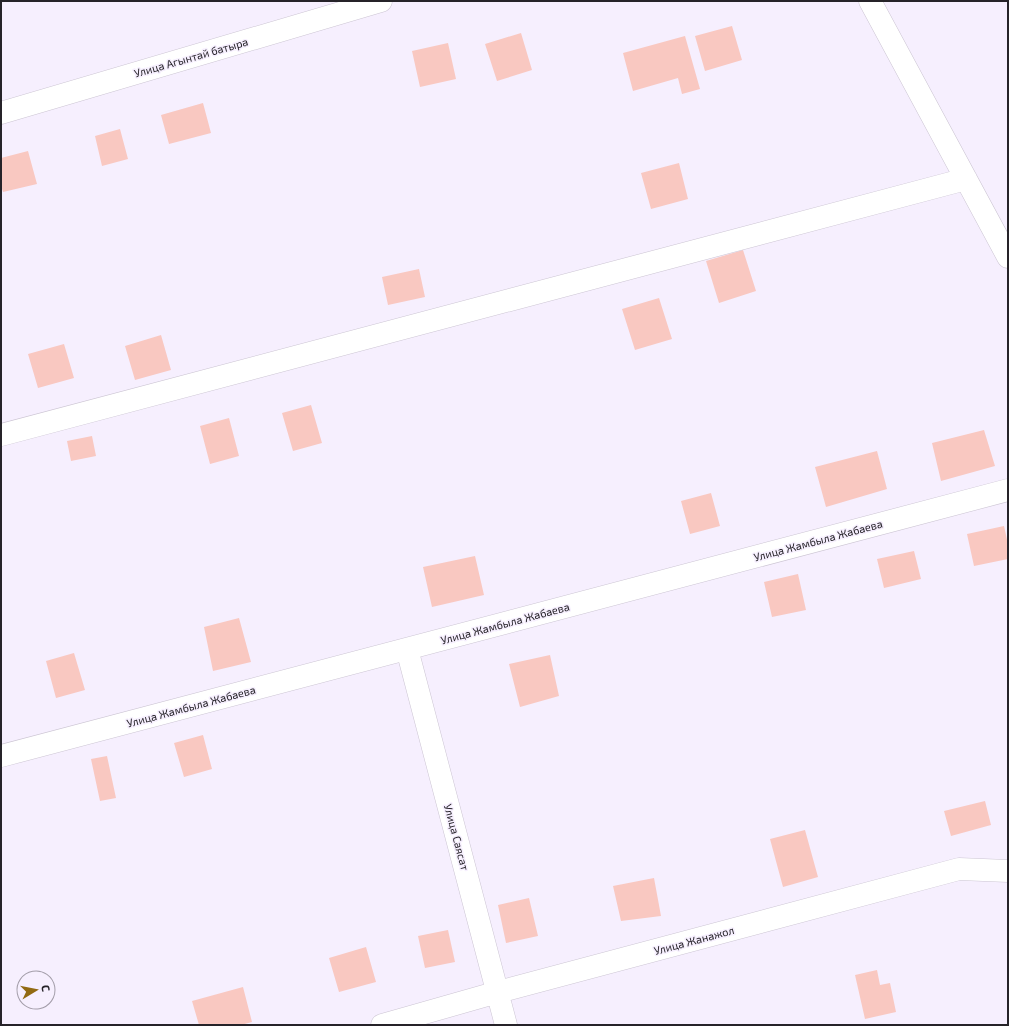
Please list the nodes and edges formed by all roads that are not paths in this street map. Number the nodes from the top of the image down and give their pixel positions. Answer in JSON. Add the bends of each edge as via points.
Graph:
{"nodes":[{"id":1,"x":381,"y":1,"type":"edge"},
{"id":2,"x":870,"y":1,"type":"edge"},
{"id":3,"x":1,"y":113,"type":"edge"},
{"id":4,"x":966,"y":178,"type":"junction"},
{"id":5,"x":1008,"y":257,"type":"edge"},
{"id":6,"x":1,"y":435,"type":"edge"},
{"id":7,"x":1008,"y":490,"type":"edge"},
{"id":8,"x":407,"y":649,"type":"junction"},
{"id":9,"x":1,"y":756,"type":"edge"},
{"id":10,"x":1008,"y":871,"type":"edge"},
{"id":11,"x":498,"y":992,"type":"junction"},
{"id":12,"x":382,"y":1025,"type":"edge"},
{"id":13,"x":506,"y":1025,"type":"edge"}],
"edges":[{"from":1,"to":3,"type":"street","name":"Улица Агынтай батыра"},
{"from":2,"to":4,"type":"street"},
{"from":4,"to":5,"type":"street"},
{"from":4,"to":6,"type":"street"},
{"from":7,"to":8,"type":"street","name":"Улица Жамбыла Жабаева"},
{"from":8,"to":9,"type":"street","name":"Улица Жамбыла Жабаева"},
{"from":8,"to":11,"type":"street","name":"Улица Саясат"},
{"from":10,"to":11,"type":"street","name":"Улица Жанажол","via":[[959,869]]},
{"from":11,"to":12,"type":"street","name":"Улица Жанажол"},
{"from":11,"to":13,"type":"street","name":"Улица Саясат"}]}
